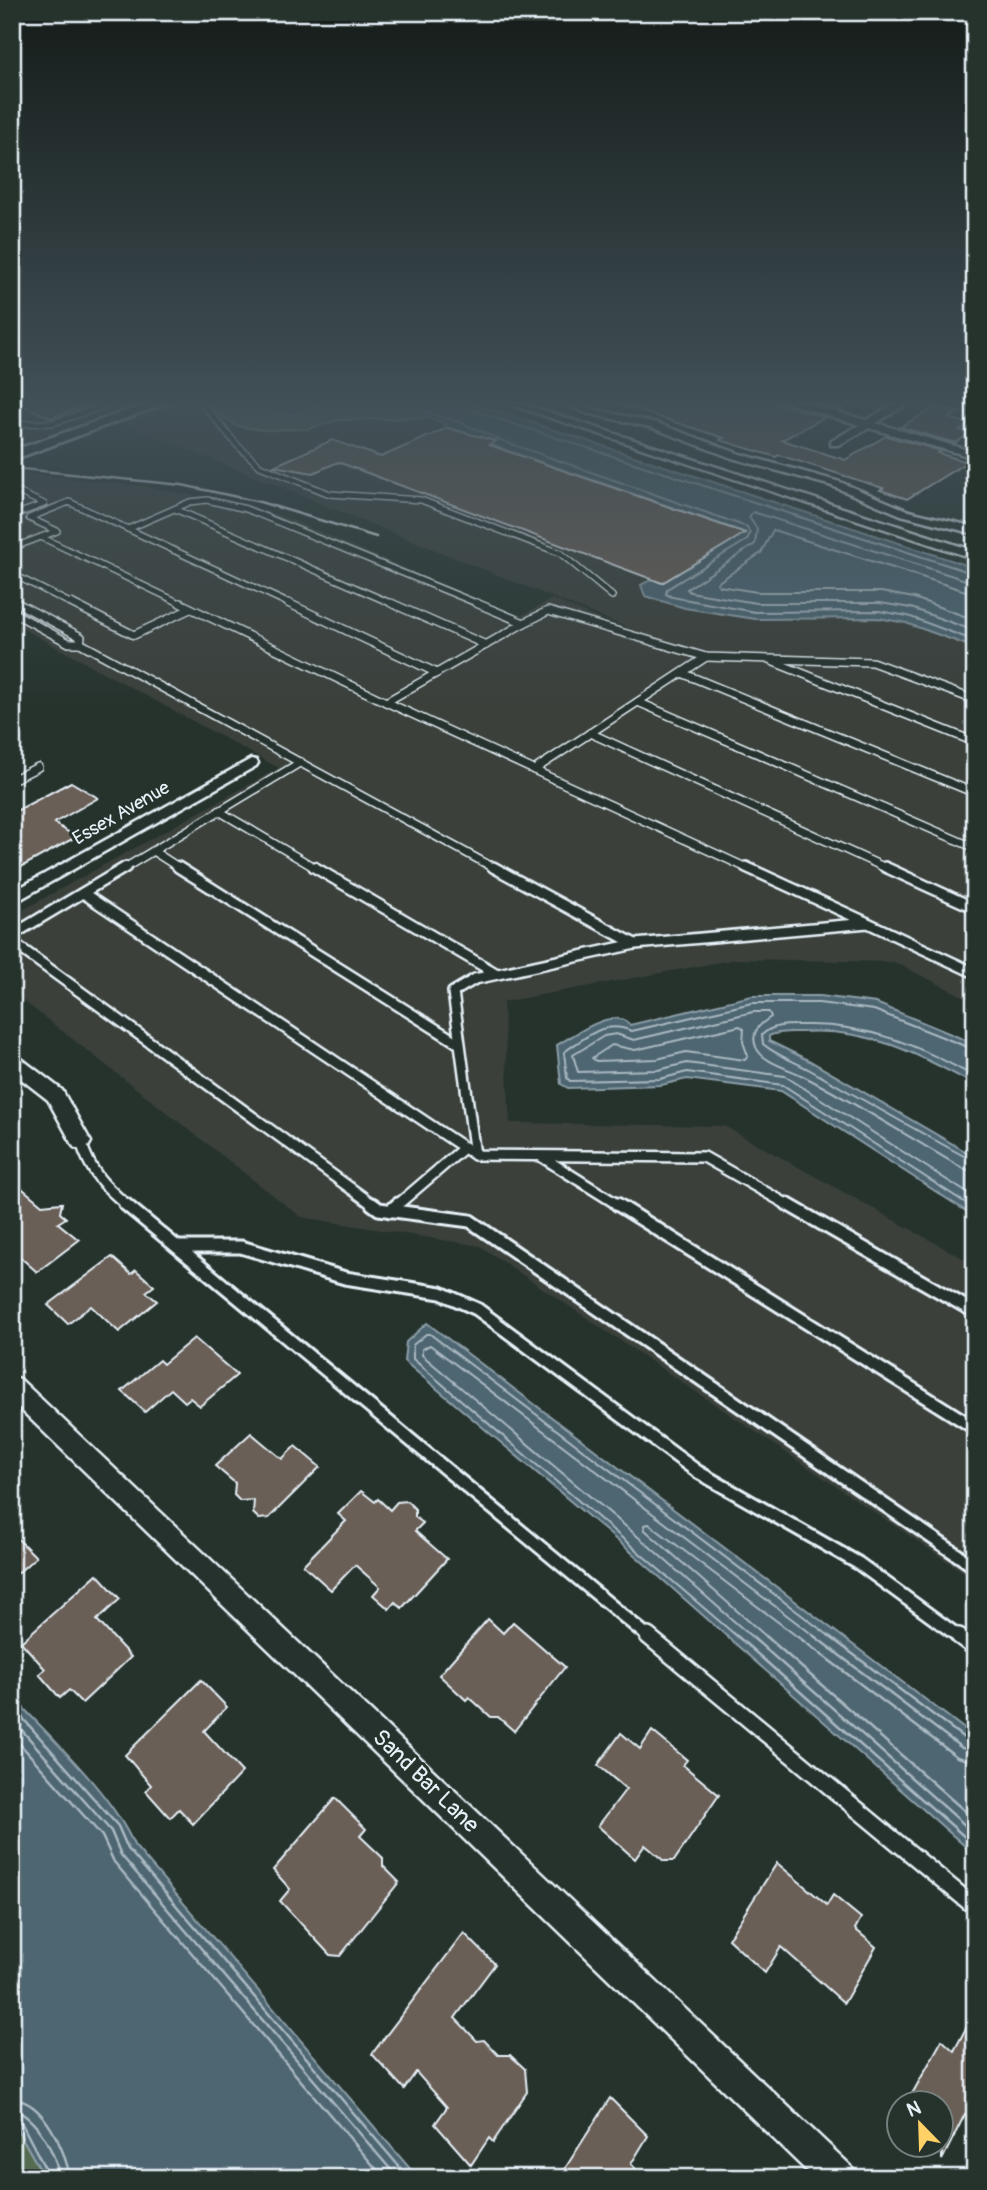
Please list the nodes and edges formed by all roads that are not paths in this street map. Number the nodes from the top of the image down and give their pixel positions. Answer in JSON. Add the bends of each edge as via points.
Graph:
{"nodes":[{"id":1,"x":40,"y":501,"type":"edge"},
{"id":2,"x":203,"y":501,"type":"edge"},
{"id":3,"x":212,"y":501,"type":"edge"},
{"id":4,"x":424,"y":501,"type":"edge"},
{"id":5,"x":814,"y":501,"type":"edge"},
{"id":6,"x":877,"y":501,"type":"edge"},
{"id":7,"x":175,"y":509,"type":"junction"},
{"id":8,"x":12,"y":516,"type":"edge"},
{"id":9,"x":128,"y":529,"type":"junction"},
{"id":10,"x":975,"y":531,"type":"edge"},
{"id":11,"x":41,"y":537,"type":"junction"},
{"id":12,"x":12,"y":548,"type":"edge"},
{"id":13,"x":975,"y":555,"type":"edge"},
{"id":14,"x":12,"y":574,"type":"edge"},
{"id":15,"x":612,"y":596,"type":"dead end"},
{"id":16,"x":12,"y":601,"type":"edge"},
{"id":17,"x":190,"y":609,"type":"junction"},
{"id":18,"x":12,"y":612,"type":"edge"},
{"id":19,"x":524,"y":623,"type":"junction"},
{"id":20,"x":80,"y":643,"type":"junction"},
{"id":21,"x":486,"y":645,"type":"junction"},
{"id":22,"x":706,"y":657,"type":"junction"},
{"id":23,"x":766,"y":659,"type":"junction"},
{"id":24,"x":437,"y":673,"type":"junction"},
{"id":25,"x":682,"y":673,"type":"junction"},
{"id":26,"x":975,"y":700,"type":"edge"},
{"id":27,"x":386,"y":702,"type":"junction"},
{"id":28,"x":638,"y":702,"type":"junction"},
{"id":29,"x":590,"y":733,"type":"junction"},
{"id":30,"x":975,"y":742,"type":"edge"},
{"id":31,"x":301,"y":762,"type":"junction"},
{"id":32,"x":251,"y":763,"type":"dead end"},
{"id":33,"x":38,"y":767,"type":"dead end"},
{"id":34,"x":534,"y":770,"type":"junction"},
{"id":35,"x":12,"y":780,"type":"edge"},
{"id":36,"x":975,"y":793,"type":"edge"},
{"id":37,"x":219,"y":811,"type":"junction"},
{"id":38,"x":975,"y":848,"type":"edge"},
{"id":39,"x":153,"y":851,"type":"junction"},
{"id":40,"x":83,"y":892,"type":"junction"},
{"id":41,"x":12,"y":898,"type":"edge"},
{"id":42,"x":975,"y":908,"type":"edge"},
{"id":43,"x":868,"y":923,"type":"junction"},
{"id":44,"x":12,"y":935,"type":"edge"},
{"id":45,"x":12,"y":942,"type":"edge"},
{"id":46,"x":635,"y":944,"type":"junction"},
{"id":47,"x":975,"y":973,"type":"edge"},
{"id":48,"x":497,"y":974,"type":"junction"},
{"id":49,"x":458,"y":1042,"type":"junction"},
{"id":50,"x":12,"y":1062,"type":"edge"},
{"id":51,"x":81,"y":1142,"type":"joint"},
{"id":52,"x":465,"y":1147,"type":"junction"},
{"id":53,"x":475,"y":1155,"type":"junction"},
{"id":54,"x":540,"y":1156,"type":"junction"},
{"id":55,"x":390,"y":1211,"type":"junction"},
{"id":56,"x":179,"y":1247,"type":"junction"},
{"id":57,"x":975,"y":1312,"type":"edge"},
{"id":58,"x":12,"y":1386,"type":"edge"},
{"id":59,"x":975,"y":1428,"type":"edge"},
{"id":60,"x":975,"y":1567,"type":"edge"},
{"id":61,"x":975,"y":1648,"type":"edge"},
{"id":62,"x":975,"y":1907,"type":"edge"},
{"id":63,"x":839,"y":2178,"type":"edge"}],
"edges":[{"from":1,"to":8,"type":"lane","via":[[44,503]]},
{"from":2,"to":7,"type":"lane"},
{"from":3,"to":19,"type":"lane","via":[[246,509]]},
{"from":4,"to":15,"type":"lane","via":[[560,553]]},
{"from":5,"to":13,"type":"street"},
{"from":6,"to":10,"type":"street"},
{"from":7,"to":9,"type":"lane"},
{"from":7,"to":21,"type":"lane"},
{"from":9,"to":11,"type":"lane","via":[[69,502],[29,518],[57,531]]},
{"from":9,"to":24,"type":"lane"},
{"from":11,"to":12,"type":"lane"},
{"from":11,"to":17,"type":"lane"},
{"from":14,"to":17,"type":"lane","via":[[134,635]]},
{"from":16,"to":20,"type":"lane","via":[[81,637]]},
{"from":17,"to":27,"type":"lane"},
{"from":18,"to":20,"type":"lane","via":[[69,643]]},
{"from":19,"to":21,"type":"lane"},
{"from":19,"to":22,"type":"lane","via":[[548,611]]},
{"from":20,"to":31,"type":"lane"},
{"from":21,"to":24,"type":"lane"},
{"from":22,"to":23,"type":"lane"},
{"from":22,"to":25,"type":"lane"},
{"from":23,"to":26,"type":"lane","via":[[872,662]]},
{"from":23,"to":30,"type":"lane"},
{"from":24,"to":27,"type":"lane"},
{"from":25,"to":28,"type":"lane"},
{"from":25,"to":36,"type":"lane"},
{"from":27,"to":34,"type":"lane"},
{"from":28,"to":29,"type":"lane"},
{"from":28,"to":38,"type":"lane"},
{"from":29,"to":34,"type":"lane"},
{"from":29,"to":42,"type":"lane"},
{"from":31,"to":37,"type":"lane"},
{"from":31,"to":46,"type":"lane"},
{"from":32,"to":41,"type":"street","name":"Essex Avenue"},
{"from":33,"to":35,"type":"lane"},
{"from":34,"to":43,"type":"lane"},
{"from":37,"to":39,"type":"lane"},
{"from":37,"to":48,"type":"lane"},
{"from":39,"to":40,"type":"lane"},
{"from":39,"to":49,"type":"lane"},
{"from":40,"to":44,"type":"lane"},
{"from":40,"to":52,"type":"lane"},
{"from":43,"to":46,"type":"lane"},
{"from":43,"to":47,"type":"lane"},
{"from":45,"to":55,"type":"lane","via":[[379,1209]]},
{"from":46,"to":48,"type":"lane"},
{"from":48,"to":49,"type":"lane","via":[[475,979],[453,992]]},
{"from":49,"to":53,"type":"lane"},
{"from":50,"to":51,"type":"street","via":[[55,1095]]},
{"from":51,"to":56,"type":"lane","via":[[101,1184]]},
{"from":52,"to":53,"type":"lane"},
{"from":52,"to":55,"type":"lane"},
{"from":53,"to":54,"type":"lane"},
{"from":54,"to":57,"type":"lane","via":[[704,1157]]},
{"from":54,"to":59,"type":"lane"},
{"from":55,"to":60,"type":"lane","via":[[470,1221]]},
{"from":56,"to":61,"type":"lane","via":[[241,1247],[345,1278],[441,1293],[477,1309],[698,1472],[858,1563]]},
{"from":56,"to":62,"type":"lane"},
{"from":58,"to":63,"type":"street","name":"Sand Bar Lane"}]}
